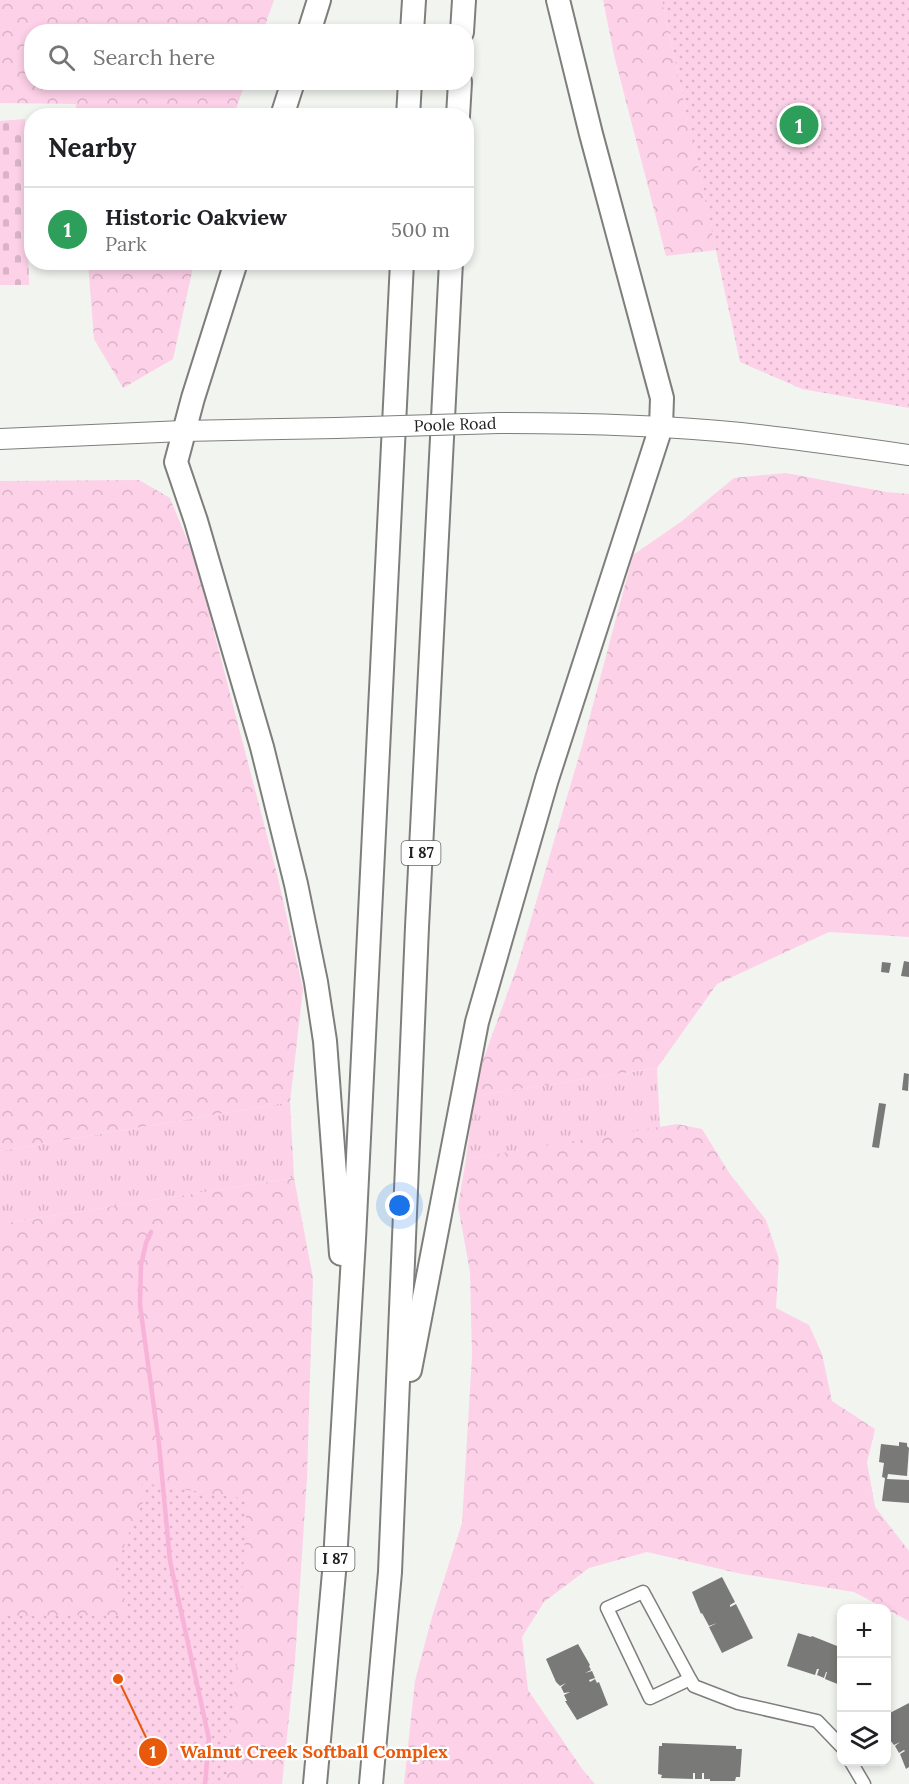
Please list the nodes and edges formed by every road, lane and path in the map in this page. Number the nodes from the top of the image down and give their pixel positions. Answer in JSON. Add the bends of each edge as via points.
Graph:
{"nodes":[{"id":1,"x":319,"y":0,"type":"edge"},
{"id":2,"x":414,"y":0,"type":"edge"},
{"id":3,"x":464,"y":0,"type":"edge"},
{"id":4,"x":558,"y":0,"type":"edge"},
{"id":5,"x":312,"y":24,"type":"edge"},
{"id":6,"x":412,"y":24,"type":"edge"},
{"id":7,"x":462,"y":24,"type":"edge"},
{"id":8,"x":290,"y":90,"type":"edge"},
{"id":9,"x":410,"y":90,"type":"edge"},
{"id":10,"x":460,"y":90,"type":"edge"},
{"id":11,"x":285,"y":108,"type":"edge"},
{"id":12,"x":408,"y":108,"type":"edge"},
{"id":13,"x":458,"y":108,"type":"edge"},
{"id":14,"x":233,"y":270,"type":"edge"},
{"id":15,"x":402,"y":270,"type":"edge"},
{"id":16,"x":451,"y":270,"type":"edge"},
{"id":17,"x":661,"y":427,"type":"junction"},
{"id":18,"x":183,"y":431,"type":"junction"},
{"id":19,"x":0,"y":438,"type":"edge"},
{"id":20,"x":909,"y":455,"type":"edge"},
{"id":21,"x":348,"y":1333,"type":"junction"},
{"id":22,"x":396,"y":1444,"type":"junction"},
{"id":23,"x":690,"y":1678,"type":"junction"},
{"id":24,"x":837,"y":1742,"type":"edge"},
{"id":25,"x":854,"y":1766,"type":"edge"},
{"id":26,"x":315,"y":1784,"type":"edge"},
{"id":27,"x":371,"y":1784,"type":"edge"},
{"id":28,"x":864,"y":1784,"type":"edge"}],
"edges":[{"from":1,"to":5,"type":"highway"},
{"from":2,"to":6,"type":"highway"},
{"from":3,"to":7,"type":"highway"},
{"from":4,"to":17,"type":"highway","via":[[662,398]]},
{"from":8,"to":11,"type":"highway"},
{"from":9,"to":12,"type":"highway"},
{"from":10,"to":13,"type":"highway"},
{"from":14,"to":18,"type":"highway"},
{"from":15,"to":21,"type":"highway","number":"I 87"},
{"from":16,"to":22,"type":"highway","number":"I 87","via":[[416,939]]},
{"from":17,"to":18,"type":"main road","name":"Poole Road","bridge":true,"via":[[499,423]]},
{"from":17,"to":20,"type":"main road","name":"Poole Road","via":[[741,433]]},
{"from":17,"to":22,"type":"highway","via":[[547,779],[477,1022]]},
{"from":18,"to":19,"type":"main road","name":"Poole Road"},
{"from":18,"to":21,"type":"highway","via":[[176,462],[268,770],[316,982],[325,1041]]},
{"from":21,"to":26,"type":"highway","number":"I 87","via":[[335,1561]]},
{"from":22,"to":27,"type":"highway","number":"I 87","via":[[390,1572]]},
{"from":23,"to":23,"type":"street","via":[[650,1698],[607,1608],[643,1592]]},
{"from":23,"to":24,"type":"street","via":[[694,1686],[738,1703],[817,1721]]},
{"from":25,"to":28,"type":"street"}]}
